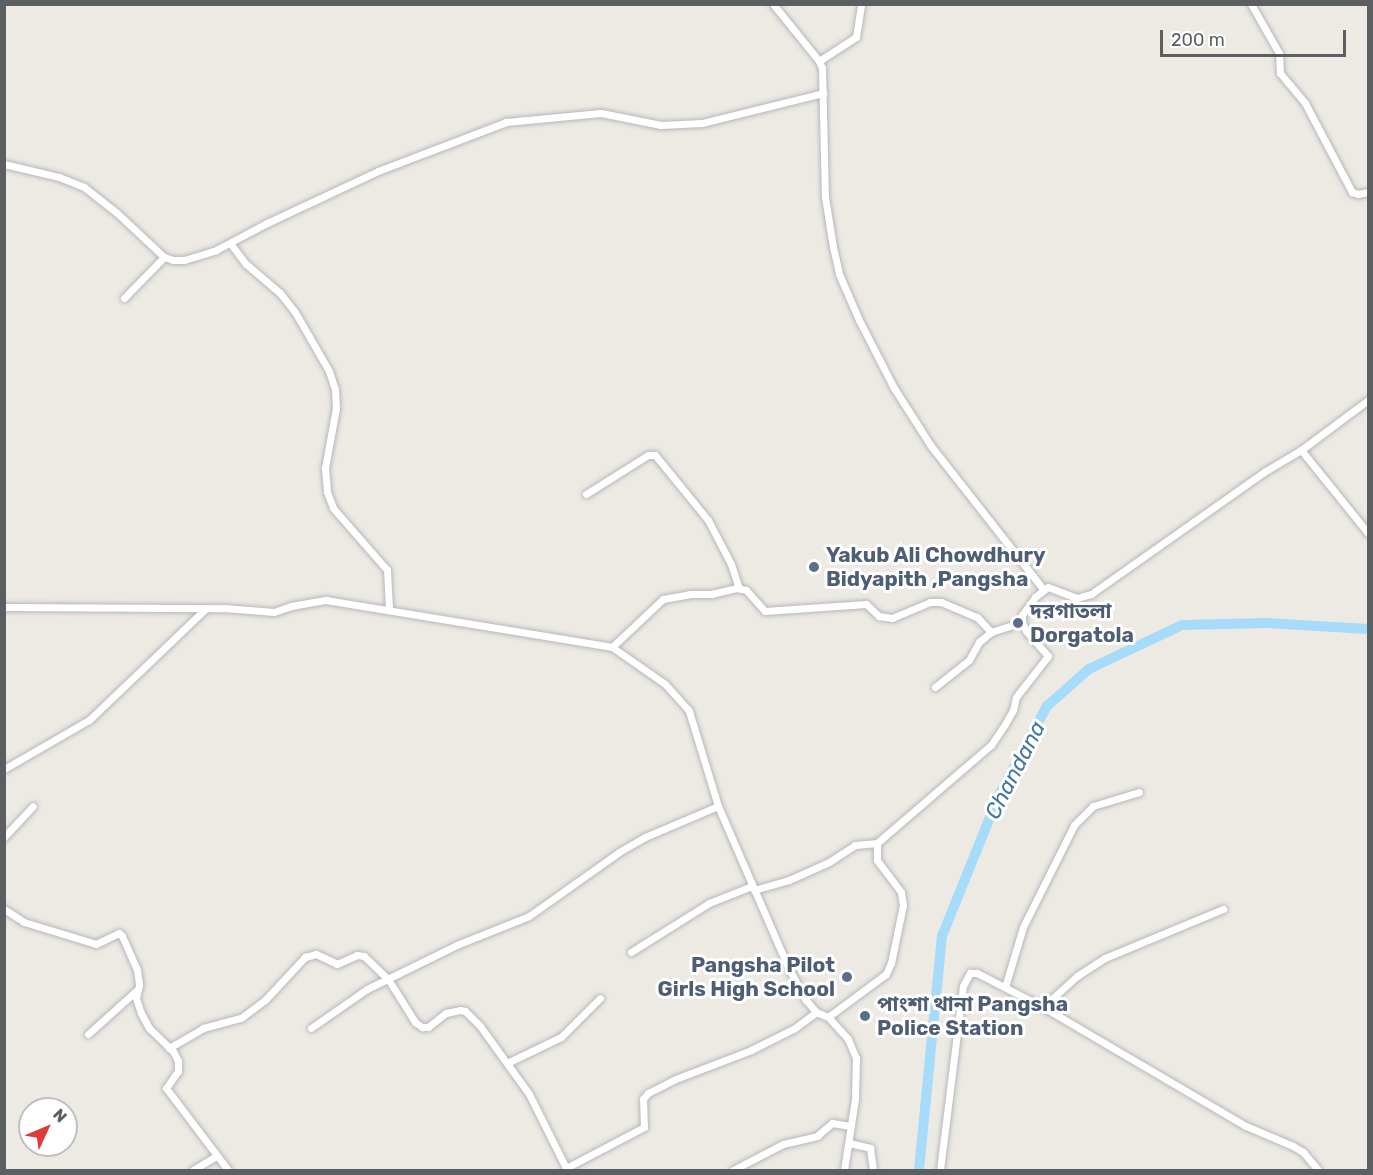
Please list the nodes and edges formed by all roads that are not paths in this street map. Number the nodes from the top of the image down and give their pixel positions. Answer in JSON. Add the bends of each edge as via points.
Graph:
{"nodes":[{"id":1,"x":772,"y":4,"type":"edge"},
{"id":2,"x":861,"y":4,"type":"edge"},
{"id":3,"x":1251,"y":4,"type":"edge"},
{"id":4,"x":819,"y":61,"type":"junction"},
{"id":5,"x":823,"y":93,"type":"junction"},
{"id":6,"x":4,"y":164,"type":"edge"},
{"id":7,"x":1368,"y":192,"type":"edge"},
{"id":8,"x":230,"y":243,"type":"junction"},
{"id":9,"x":164,"y":257,"type":"junction"},
{"id":10,"x":124,"y":298,"type":"dead end"},
{"id":11,"x":1368,"y":400,"type":"edge"},
{"id":12,"x":1301,"y":450,"type":"junction"},
{"id":13,"x":586,"y":494,"type":"dead end"},
{"id":14,"x":1368,"y":532,"type":"edge"},
{"id":15,"x":740,"y":588,"type":"junction"},
{"id":16,"x":1043,"y":589,"type":"junction"},
{"id":17,"x":4,"y":607,"type":"edge"},
{"id":18,"x":205,"y":609,"type":"junction"},
{"id":19,"x":389,"y":609,"type":"junction"},
{"id":20,"x":1022,"y":622,"type":"junction"},
{"id":21,"x":991,"y":632,"type":"junction"},
{"id":22,"x":612,"y":647,"type":"junction"},
{"id":23,"x":936,"y":687,"type":"dead end"},
{"id":24,"x":4,"y":769,"type":"edge"},
{"id":25,"x":1139,"y":792,"type":"dead end"},
{"id":26,"x":33,"y":806,"type":"dead end"},
{"id":27,"x":718,"y":806,"type":"junction"},
{"id":28,"x":4,"y":837,"type":"edge"},
{"id":29,"x":877,"y":843,"type":"junction"},
{"id":30,"x":753,"y":888,"type":"junction"},
{"id":31,"x":4,"y":909,"type":"edge"},
{"id":32,"x":1223,"y":909,"type":"dead end"},
{"id":33,"x":631,"y":952,"type":"dead end"},
{"id":34,"x":388,"y":979,"type":"junction"},
{"id":35,"x":1005,"y":987,"type":"junction"},
{"id":36,"x":137,"y":990,"type":"junction"},
{"id":37,"x":600,"y":998,"type":"dead end"},
{"id":38,"x":1043,"y":1007,"type":"junction"},
{"id":39,"x":816,"y":1012,"type":"junction"},
{"id":40,"x":828,"y":1017,"type":"junction"},
{"id":41,"x":311,"y":1028,"type":"dead end"},
{"id":42,"x":88,"y":1034,"type":"dead end"},
{"id":43,"x":169,"y":1048,"type":"junction"},
{"id":44,"x":507,"y":1063,"type":"junction"},
{"id":45,"x":851,"y":1126,"type":"junction"},
{"id":46,"x":849,"y":1143,"type":"junction"},
{"id":47,"x":216,"y":1156,"type":"junction"},
{"id":48,"x":567,"y":1169,"type":"edge"},
{"id":49,"x":193,"y":1170,"type":"edge"},
{"id":50,"x":228,"y":1170,"type":"edge"},
{"id":51,"x":733,"y":1170,"type":"edge"},
{"id":52,"x":844,"y":1170,"type":"edge"},
{"id":53,"x":873,"y":1170,"type":"edge"},
{"id":54,"x":940,"y":1170,"type":"edge"},
{"id":55,"x":1318,"y":1170,"type":"edge"}],
"edges":[{"from":1,"to":4,"type":"street"},
{"from":2,"to":4,"type":"street","via":[[856,38]]},
{"from":3,"to":7,"type":"street","via":[[1275,43],[1280,73],[1305,103],[1351,189],[1356,194]]},
{"from":4,"to":5,"type":"street"},
{"from":5,"to":8,"type":"street","via":[[702,123],[661,124],[602,113],[506,122],[378,171]]},
{"from":5,"to":16,"type":"street","via":[[825,197],[835,256],[851,302],[894,388],[931,446]]},
{"from":6,"to":9,"type":"street","via":[[84,187]]},
{"from":8,"to":9,"type":"street","via":[[184,260]]},
{"from":8,"to":19,"type":"street","via":[[246,264],[280,292],[329,371],[336,408],[325,468],[327,492],[333,508],[387,570]]},
{"from":9,"to":10,"type":"street"},
{"from":11,"to":12,"type":"street"},
{"from":12,"to":14,"type":"street"},
{"from":12,"to":16,"type":"street","via":[[1090,594],[1077,598],[1051,587]]},
{"from":13,"to":15,"type":"street","via":[[648,455],[655,455],[708,520]]},
{"from":15,"to":21,"type":"street","via":[[764,610],[776,611],[866,604],[879,616],[892,618],[930,602],[940,602],[977,617]]},
{"from":15,"to":22,"type":"street","via":[[663,599]]},
{"from":16,"to":20,"type":"street","via":[[1022,615]]},
{"from":17,"to":18,"type":"street"},
{"from":18,"to":19,"type":"street","via":[[274,612],[326,600]]},
{"from":18,"to":24,"type":"street","via":[[89,720]]},
{"from":19,"to":22,"type":"street"},
{"from":20,"to":21,"type":"street"},
{"from":20,"to":29,"type":"street","via":[[1048,656],[1020,690],[1005,724],[984,752]]},
{"from":21,"to":23,"type":"street","via":[[979,642],[969,660]]},
{"from":22,"to":27,"type":"street","via":[[665,684],[689,711]]},
{"from":25,"to":35,"type":"street","via":[[1093,806],[1074,825],[1023,927]]},
{"from":26,"to":28,"type":"street"},
{"from":27,"to":30,"type":"street"},
{"from":27,"to":34,"type":"street","via":[[619,852],[529,916]]},
{"from":29,"to":30,"type":"street","via":[[855,845],[789,880]]},
{"from":29,"to":40,"type":"street","via":[[877,860],[901,892],[903,905],[891,963],[882,978]]},
{"from":30,"to":33,"type":"street","via":[[709,903]]},
{"from":30,"to":39,"type":"street","via":[[800,992]]},
{"from":31,"to":36,"type":"street","via":[[24,922],[96,944],[119,933],[126,940],[137,970]]},
{"from":32,"to":38,"type":"street","via":[[1104,958]]},
{"from":34,"to":41,"type":"street"},
{"from":34,"to":43,"type":"street","via":[[364,956],[337,964],[316,954],[305,957],[241,1018],[204,1028]]},
{"from":34,"to":44,"type":"street","via":[[422,1027],[452,1011],[465,1011]]},
{"from":35,"to":38,"type":"street"},
{"from":35,"to":54,"type":"street","via":[[977,973],[970,973],[963,986]]},
{"from":36,"to":42,"type":"street"},
{"from":36,"to":43,"type":"street","via":[[136,998],[149,1028]]},
{"from":37,"to":44,"type":"street","via":[[561,1037]]},
{"from":38,"to":55,"type":"street","via":[[1246,1126],[1293,1146]]},
{"from":39,"to":40,"type":"street"},
{"from":39,"to":48,"type":"street","via":[[795,1028],[751,1050],[648,1093],[643,1099],[644,1127]]},
{"from":40,"to":45,"type":"street","via":[[848,1039],[856,1058]]},
{"from":43,"to":47,"type":"street","via":[[179,1065],[166,1088]]},
{"from":44,"to":48,"type":"street","via":[[529,1094]]},
{"from":45,"to":46,"type":"street"},
{"from":45,"to":51,"type":"street","via":[[832,1123],[817,1136],[783,1144]]},
{"from":46,"to":52,"type":"street"},
{"from":46,"to":53,"type":"street","via":[[870,1148]]},
{"from":47,"to":49,"type":"street"},
{"from":47,"to":50,"type":"street"}]}
